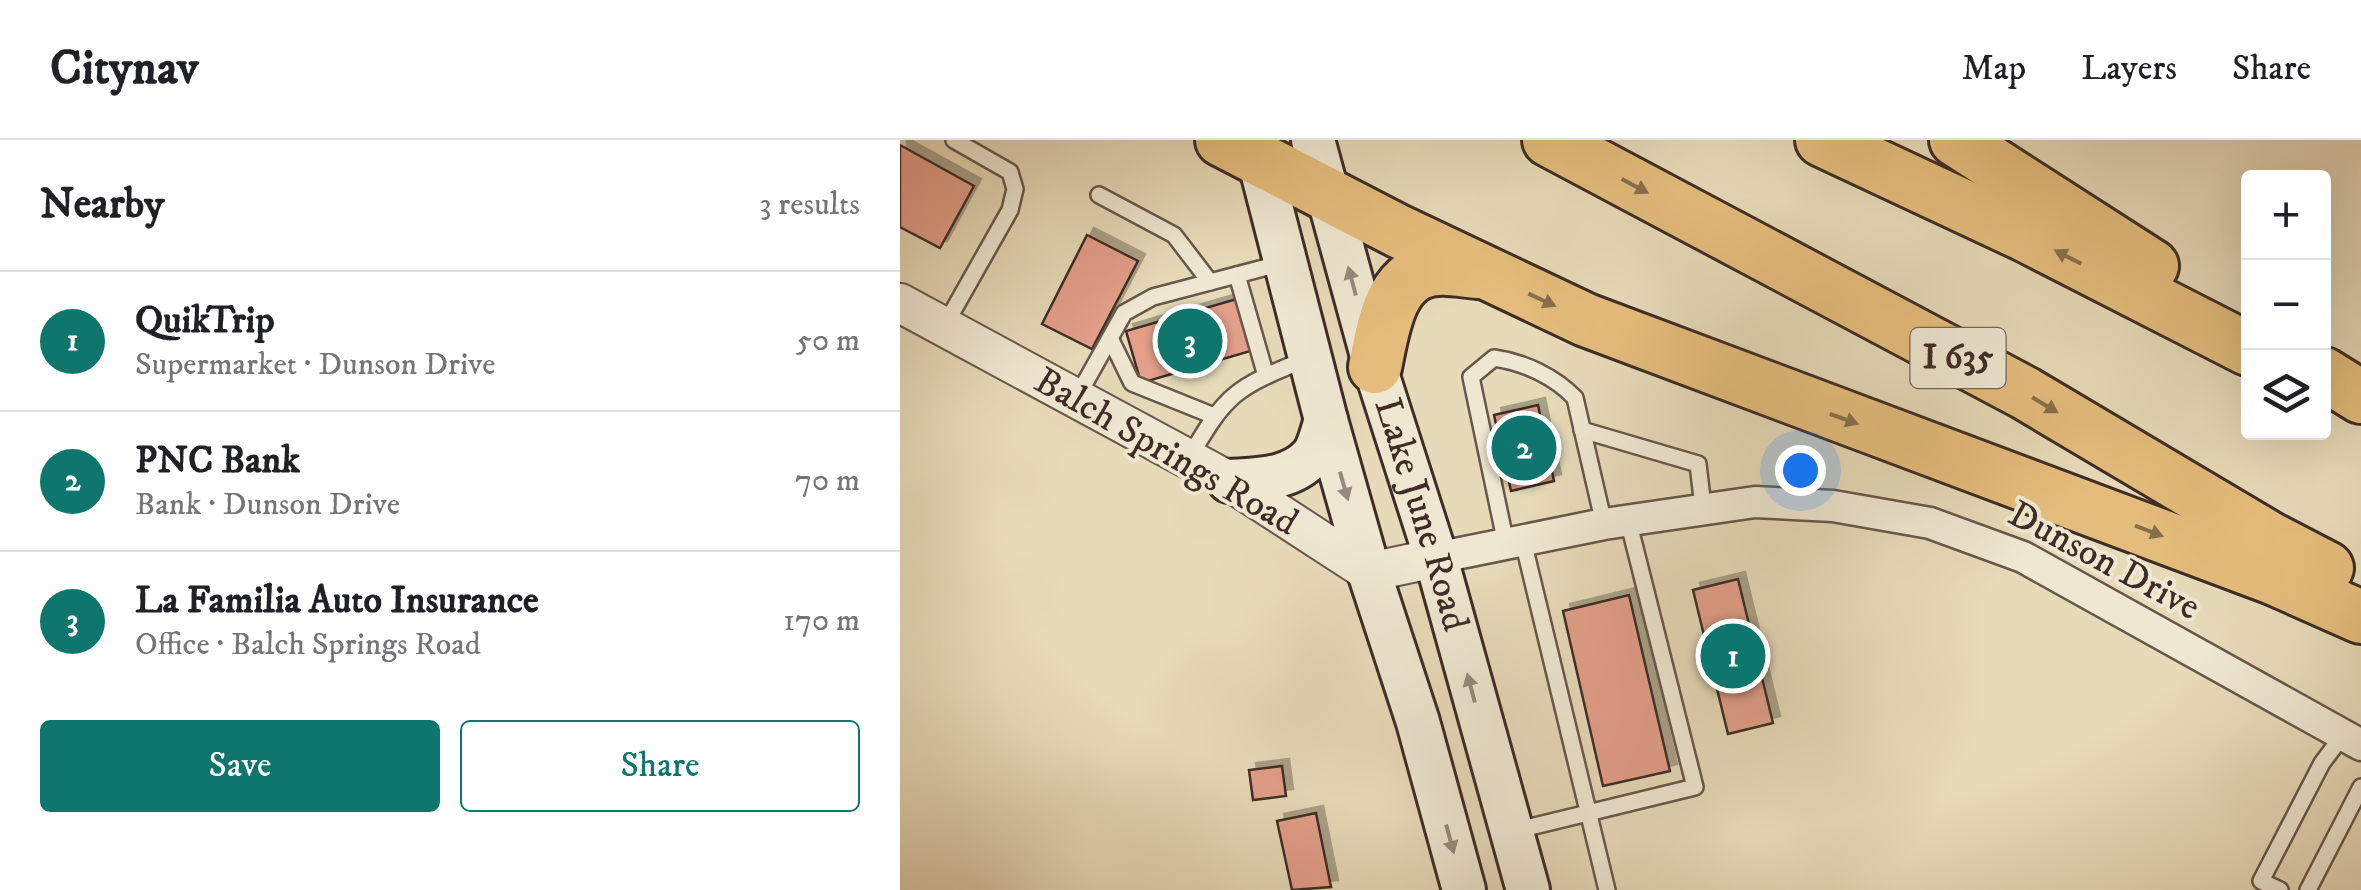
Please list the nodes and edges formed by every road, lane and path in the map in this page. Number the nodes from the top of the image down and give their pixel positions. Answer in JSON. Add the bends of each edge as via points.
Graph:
{"nodes":[{"id":1,"x":954,"y":140,"type":"edge"},
{"id":2,"x":1314,"y":140,"type":"edge"},
{"id":3,"x":1549,"y":140,"type":"edge"},
{"id":4,"x":1822,"y":140,"type":"edge"},
{"id":5,"x":1956,"y":140,"type":"edge"},
{"id":6,"x":1245,"y":146,"type":"edge"},
{"id":7,"x":1098,"y":195,"type":"dead end"},
{"id":8,"x":1329,"y":195,"type":"junction"},
{"id":9,"x":1286,"y":262,"type":"junction"},
{"id":10,"x":1484,"y":272,"type":"junction"},
{"id":11,"x":1237,"y":274,"type":"junction"},
{"id":12,"x":1210,"y":282,"type":"junction"},
{"id":13,"x":900,"y":303,"type":"edge"},
{"id":14,"x":2241,"y":323,"type":"edge"},
{"id":15,"x":944,"y":327,"type":"junction"},
{"id":16,"x":1110,"y":338,"type":"junction"},
{"id":17,"x":2241,"y":345,"type":"edge"},
{"id":18,"x":1310,"y":358,"type":"junction"},
{"id":19,"x":1375,"y":367,"type":"junction"},
{"id":20,"x":1266,"y":376,"type":"junction"},
{"id":21,"x":2331,"y":378,"type":"edge"},
{"id":22,"x":2331,"y":391,"type":"edge"},
{"id":23,"x":2361,"y":397,"type":"edge"},
{"id":24,"x":1076,"y":399,"type":"junction"},
{"id":25,"x":2361,"y":406,"type":"edge"},
{"id":26,"x":1214,"y":416,"type":"junction"},
{"id":27,"x":1326,"y":420,"type":"junction"},
{"id":28,"x":1582,"y":430,"type":"junction"},
{"id":29,"x":1188,"y":460,"type":"junction"},
{"id":30,"x":1228,"y":481,"type":"junction"},
{"id":31,"x":1704,"y":507,"type":"junction"},
{"id":32,"x":1616,"y":522,"type":"junction"},
{"id":33,"x":1515,"y":542,"type":"junction"},
{"id":34,"x":1436,"y":558,"type":"junction"},
{"id":35,"x":1369,"y":572,"type":"junction"},
{"id":36,"x":2361,"y":586,"type":"edge"},
{"id":37,"x":2361,"y":618,"type":"edge"},
{"id":38,"x":2352,"y":740,"type":"edge"},
{"id":39,"x":2361,"y":786,"type":"edge"},
{"id":40,"x":1590,"y":814,"type":"junction"},
{"id":41,"x":1511,"y":832,"type":"junction"},
{"id":42,"x":1464,"y":890,"type":"edge"},
{"id":43,"x":1528,"y":890,"type":"edge"},
{"id":44,"x":1606,"y":890,"type":"edge"},
{"id":45,"x":2280,"y":890,"type":"edge"},
{"id":46,"x":2308,"y":890,"type":"edge"}],
"edges":[{"from":1,"to":15,"type":"lane","via":[[1010,172],[1015,189],[1010,210]]},
{"from":2,"to":8,"type":"main road","name":"Lake June Road"},
{"from":3,"to":36,"type":"highway","number":"I 635","one_way":true,"via":[[2025,393]]},
{"from":17,"to":4,"type":"highway","one_way":true},
{"from":5,"to":14,"type":"highway"},
{"from":6,"to":8,"type":"highway"},
{"from":6,"to":9,"type":"main road","name":"Lake June Road"},
{"from":7,"to":12,"type":"lane","via":[[1174,235]]},
{"from":8,"to":10,"type":"highway"},
{"from":19,"to":8,"type":"main road","name":"Lake June Road","one_way":true},
{"from":9,"to":11,"type":"lane"},
{"from":9,"to":18,"type":"main road","name":"Lake June Road"},
{"from":10,"to":19,"type":"highway","via":[[1435,268],[1406,281],[1388,308]]},
{"from":10,"to":37,"type":"highway","one_way":true,"via":[[1713,371],[2272,578]]},
{"from":11,"to":12,"type":"lane"},
{"from":11,"to":20,"type":"lane"},
{"from":12,"to":16,"type":"lane","via":[[1153,297],[1124,313]]},
{"from":13,"to":15,"type":"street","name":"Balch Springs Road"},
{"from":15,"to":24,"type":"street","name":"Balch Springs Road"},
{"from":16,"to":24,"type":"lane"},
{"from":16,"to":26,"type":"lane","via":[[1132,384]]},
{"from":18,"to":20,"type":"lane"},
{"from":18,"to":27,"type":"main road","name":"Lake June Road"},
{"from":19,"to":34,"type":"main road","name":"Lake June Road"},
{"from":20,"to":26,"type":"lane","via":[[1247,383]]},
{"from":21,"to":23,"type":"highway"},
{"from":22,"to":25,"type":"highway"},
{"from":24,"to":29,"type":"street","name":"Balch Springs Road"},
{"from":26,"to":29,"type":"lane"},
{"from":27,"to":30,"type":"main road","via":[[1313,456],[1292,472]]},
{"from":27,"to":35,"type":"main road","name":"Lake June Road","one_way":true},
{"from":28,"to":31,"type":"lane","via":[[1698,464]]},
{"from":28,"to":32,"type":"lane"},
{"from":28,"to":33,"type":"lane","via":[[1575,398],[1514,361],[1494,358],[1471,377]]},
{"from":29,"to":30,"type":"street","name":"Balch Springs Road"},
{"from":30,"to":35,"type":"street","name":"Balch Springs Road"},
{"from":31,"to":32,"type":"street","name":"Dunson Drive"},
{"from":31,"to":38,"type":"street","name":"Dunson Drive","via":[[1833,506],[1930,523],[2023,557]]},
{"from":32,"to":33,"type":"street","name":"Dunson Drive"},
{"from":32,"to":40,"type":"lane","via":[[1695,787]]},
{"from":33,"to":34,"type":"street","name":"Dunson Drive"},
{"from":33,"to":40,"type":"lane"},
{"from":34,"to":35,"type":"street"},
{"from":41,"to":34,"type":"main road","name":"Lake June Road","one_way":true},
{"from":35,"to":42,"type":"main road","name":"Lake June Road","one_way":true},
{"from":38,"to":45,"type":"lane","via":[[2322,763],[2261,880]]},
{"from":39,"to":46,"type":"lane"},
{"from":40,"to":41,"type":"lane"},
{"from":40,"to":44,"type":"lane"},
{"from":41,"to":43,"type":"main road","name":"Lake June Road"}]}
